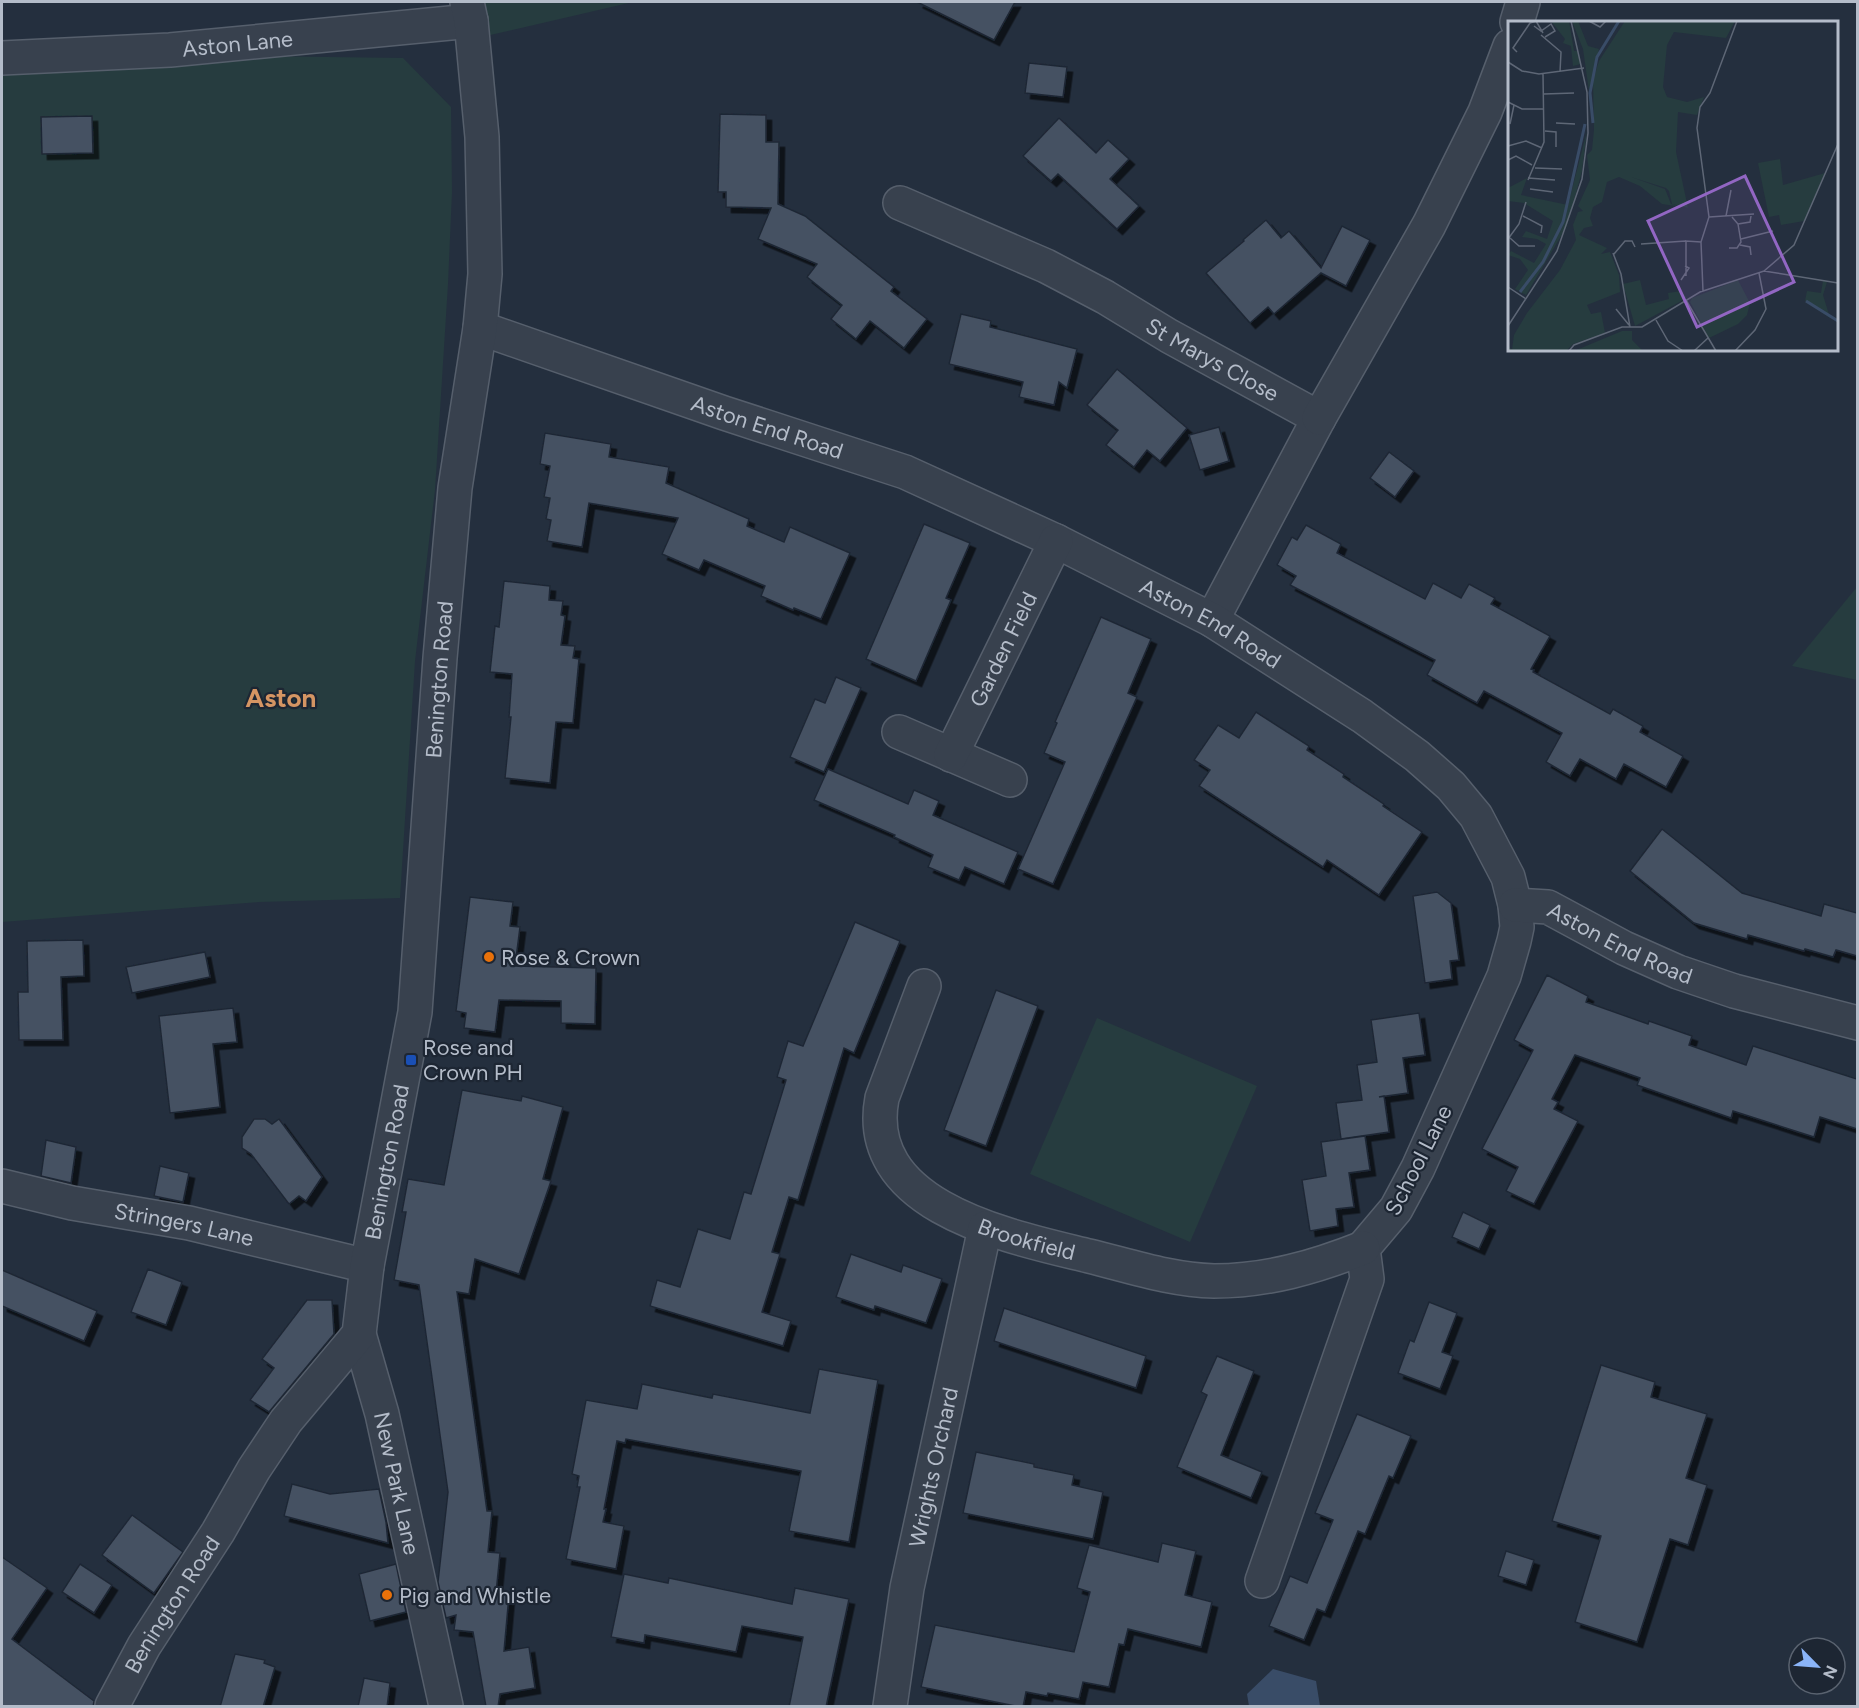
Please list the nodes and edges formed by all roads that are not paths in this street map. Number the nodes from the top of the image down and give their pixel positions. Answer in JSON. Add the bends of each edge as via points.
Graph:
{"nodes":[{"id":1,"x":1523,"y":2,"type":"edge"},
{"id":2,"x":469,"y":11,"type":"edge"},
{"id":3,"x":1517,"y":21,"type":"edge"},
{"id":4,"x":1508,"y":49,"type":"edge"},
{"id":5,"x":2,"y":58,"type":"edge"},
{"id":6,"x":900,"y":203,"type":"dead end"},
{"id":7,"x":480,"y":327,"type":"junction"},
{"id":8,"x":1319,"y":418,"type":"junction"},
{"id":9,"x":1056,"y":541,"type":"junction"},
{"id":10,"x":1212,"y":620,"type":"junction"},
{"id":11,"x":899,"y":732,"type":"dead end"},
{"id":12,"x":951,"y":755,"type":"junction"},
{"id":13,"x":1010,"y":780,"type":"dead end"},
{"id":14,"x":1515,"y":905,"type":"junction"},
{"id":15,"x":924,"y":986,"type":"dead end"},
{"id":16,"x":1857,"y":1023,"type":"edge"},
{"id":17,"x":2,"y":1186,"type":"edge"},
{"id":18,"x":985,"y":1228,"type":"junction"},
{"id":19,"x":1363,"y":1248,"type":"junction"},
{"id":20,"x":367,"y":1266,"type":"junction"},
{"id":21,"x":359,"y":1334,"type":"junction"},
{"id":22,"x":1262,"y":1581,"type":"dead end"},
{"id":23,"x":445,"y":1706,"type":"edge"},
{"id":24,"x":112,"y":1707,"type":"edge"},
{"id":25,"x":890,"y":1707,"type":"edge"}],
"edges":[{"from":1,"to":3,"type":"street"},
{"from":2,"to":5,"type":"street","name":"Aston Lane","via":[[170,50]]},
{"from":2,"to":7,"type":"street","name":"Benington Road","via":[[482,137],[485,274]]},
{"from":4,"to":8,"type":"street","via":[[1485,112],[1429,225]]},
{"from":6,"to":8,"type":"street","name":"St Marys Close","via":[[1046,266]]},
{"from":7,"to":9,"type":"street","name":"Aston End Road","via":[[905,472]]},
{"from":7,"to":20,"type":"street","name":"Benington Road","via":[[455,488],[415,1012]]},
{"from":8,"to":10,"type":"street"},
{"from":9,"to":10,"type":"street","name":"Aston End Road"},
{"from":9,"to":12,"type":"street","name":"Garden Field"},
{"from":10,"to":14,"type":"street","name":"Aston End Road","via":[[1362,716],[1418,756],[1451,786],[1476,816],[1508,878]]},
{"from":11,"to":12,"type":"street"},
{"from":12,"to":13,"type":"street"},
{"from":14,"to":16,"type":"street","name":"Aston End Road","via":[[1548,907],[1678,972]]},
{"from":14,"to":19,"type":"street","name":"School Lane","via":[[1517,927],[1504,976],[1418,1168],[1396,1209]]},
{"from":15,"to":18,"type":"street","name":"Brookfield","via":[[882,1098],[879,1115],[885,1149],[912,1187],[956,1216]]},
{"from":17,"to":20,"type":"street","name":"Stringers Lane","via":[[72,1203],[189,1223]]},
{"from":18,"to":19,"type":"street","name":"Brookfield","via":[[1166,1276],[1213,1281],[1281,1275]]},
{"from":18,"to":25,"type":"street","name":"Wrights Orchard","via":[[907,1588]]},
{"from":19,"to":22,"type":"street","via":[[1367,1279]]},
{"from":20,"to":21,"type":"street","name":"Benington Road"},
{"from":21,"to":23,"type":"street","name":"New Park Lane","via":[[382,1414]]},
{"from":21,"to":24,"type":"street","name":"Benington Road","via":[[286,1420],[144,1646]]}]}
